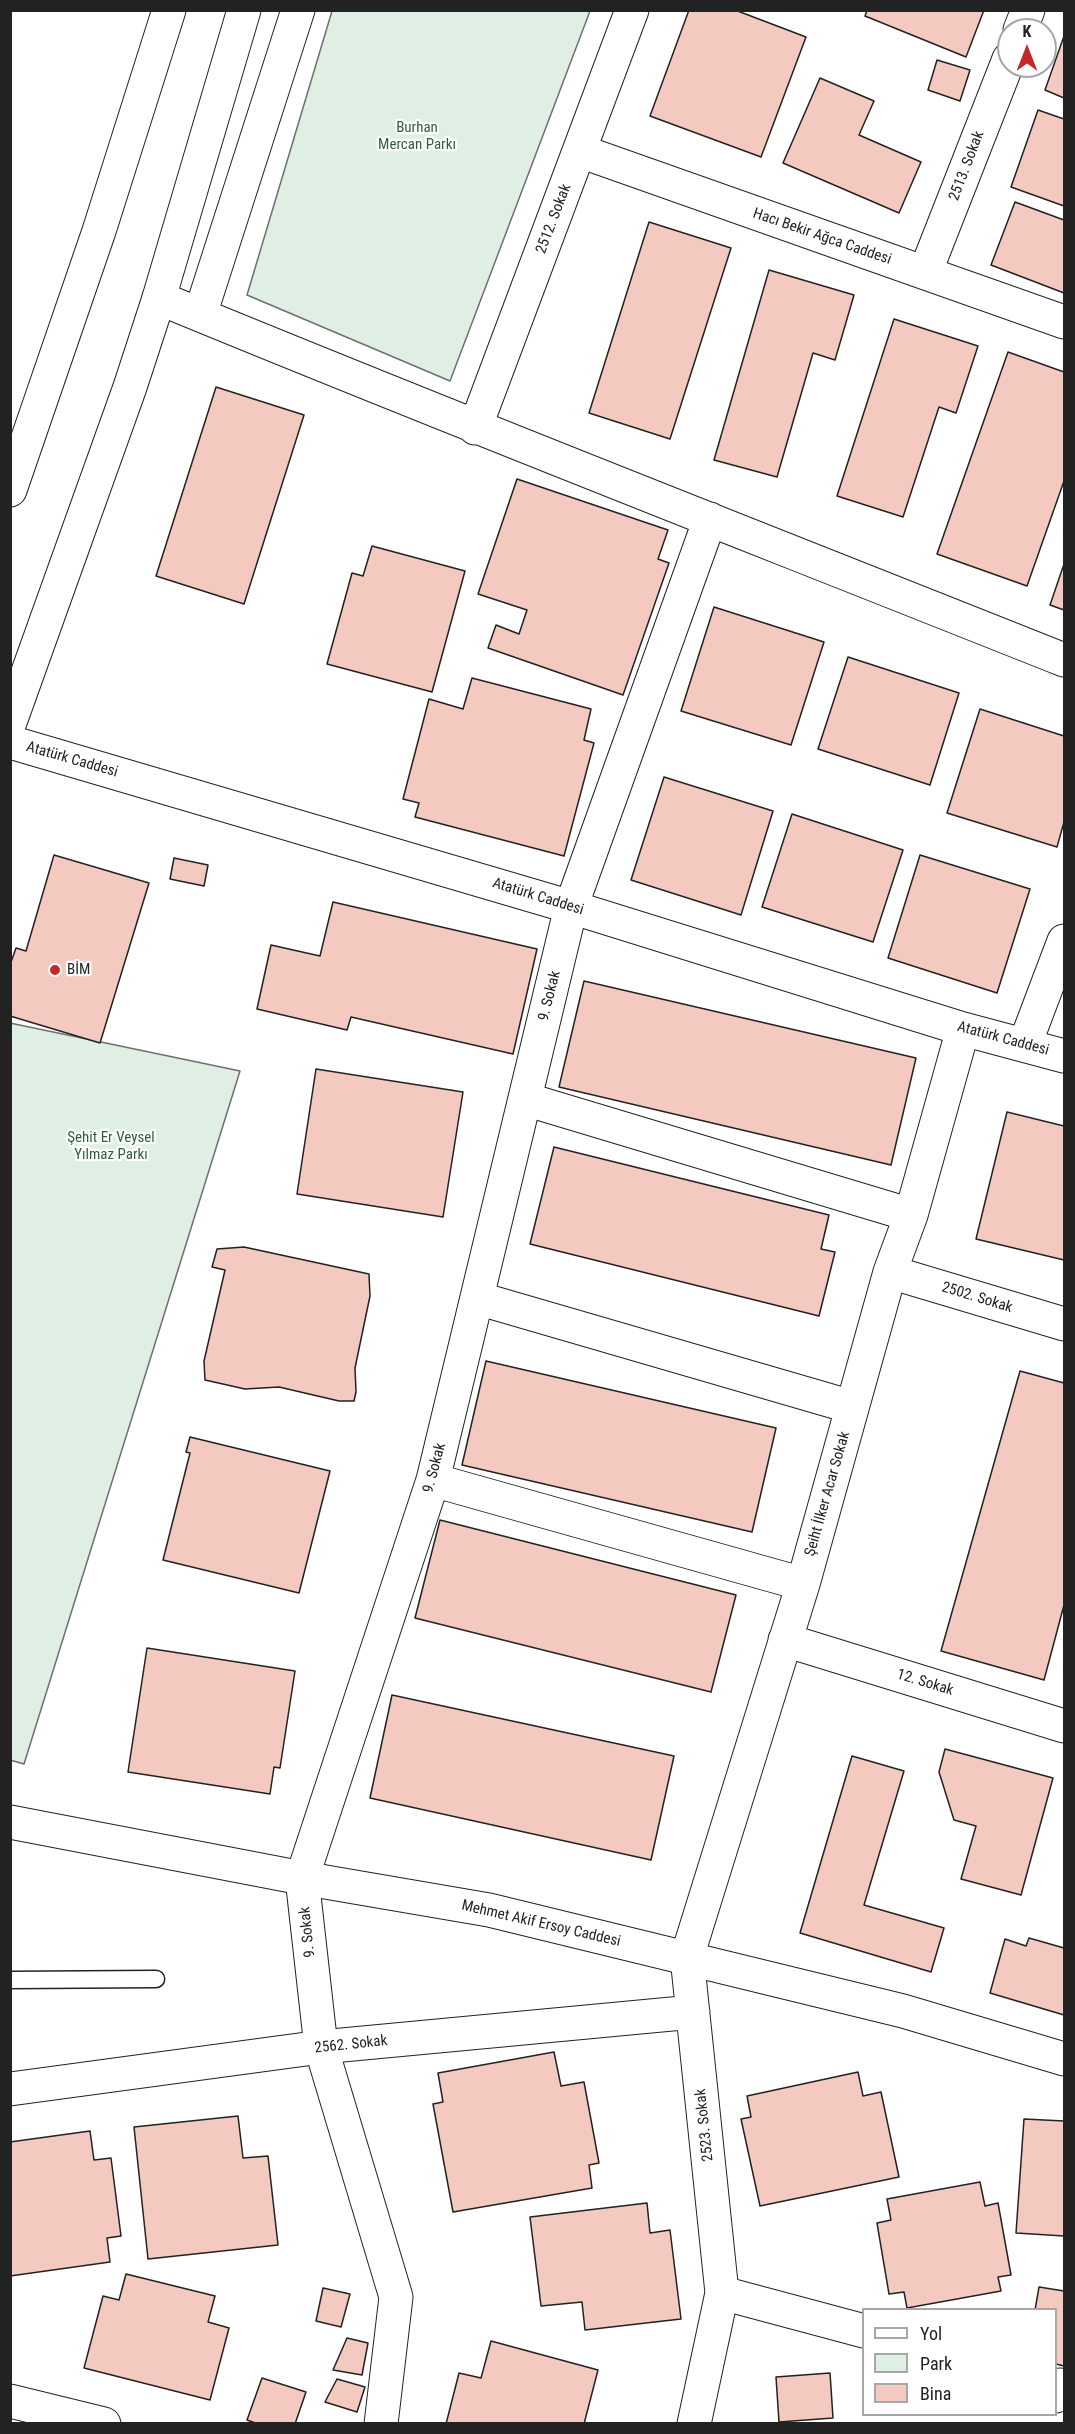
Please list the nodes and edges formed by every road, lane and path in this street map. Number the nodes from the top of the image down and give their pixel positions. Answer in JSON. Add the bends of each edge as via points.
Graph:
{"nodes":[{"id":1,"x":169,"y":10,"type":"edge"},
{"id":2,"x":244,"y":10,"type":"edge"},
{"id":3,"x":298,"y":10,"type":"edge"},
{"id":4,"x":632,"y":10,"type":"edge"},
{"id":5,"x":1002,"y":78,"type":"edge"},
{"id":6,"x":580,"y":151,"type":"junction"},
{"id":7,"x":925,"y":273,"type":"junction"},
{"id":8,"x":159,"y":298,"type":"junction"},
{"id":9,"x":200,"y":315,"type":"junction"},
{"id":10,"x":1065,"y":322,"type":"edge"},
{"id":11,"x":475,"y":428,"type":"junction"},
{"id":12,"x":10,"y":490,"type":"edge"},
{"id":13,"x":710,"y":519,"type":"junction"},
{"id":14,"x":1065,"y":660,"type":"edge"},
{"id":15,"x":10,"y":722,"type":"edge"},
{"id":16,"x":10,"y":742,"type":"edge"},
{"id":17,"x":571,"y":907,"type":"junction"},
{"id":18,"x":1065,"y":941,"type":"edge"},
{"id":19,"x":963,"y":1029,"type":"junction"},
{"id":20,"x":1024,"y":1044,"type":"junction"},
{"id":21,"x":1065,"y":1056,"type":"edge"},
{"id":22,"x":525,"y":1099,"type":"junction"},
{"id":23,"x":911,"y":1215,"type":"junction"},
{"id":24,"x":890,"y":1272,"type":"junction"},
{"id":25,"x":477,"y":1298,"type":"junction"},
{"id":26,"x":1065,"y":1324,"type":"edge"},
{"id":27,"x":852,"y":1407,"type":"junction"},
{"id":28,"x":433,"y":1480,"type":"junction"},
{"id":29,"x":803,"y":1584,"type":"junction"},
{"id":30,"x":785,"y":1640,"type":"junction"},
{"id":31,"x":1065,"y":1726,"type":"edge"},
{"id":32,"x":10,"y":1822,"type":"edge"},
{"id":33,"x":302,"y":1878,"type":"junction"},
{"id":34,"x":687,"y":1957,"type":"junction"},
{"id":35,"x":156,"y":1979,"type":"dead end"},
{"id":36,"x":10,"y":1980,"type":"edge"},
{"id":37,"x":693,"y":2012,"type":"junction"},
{"id":38,"x":321,"y":2048,"type":"junction"},
{"id":39,"x":1065,"y":2059,"type":"edge"},
{"id":40,"x":10,"y":2089,"type":"edge"},
{"id":41,"x":722,"y":2293,"type":"junction"},
{"id":42,"x":862,"y":2330,"type":"edge"},
{"id":43,"x":10,"y":2401,"type":"edge"},
{"id":44,"x":104,"y":2424,"type":"edge"},
{"id":45,"x":381,"y":2424,"type":"edge"},
{"id":46,"x":694,"y":2424,"type":"edge"}],
"edges":[{"from":1,"to":12,"type":"main road","via":[[99,231]]},
{"from":2,"to":8,"type":"main road"},
{"from":3,"to":9,"type":"main road"},
{"from":4,"to":6,"type":"main road","name":"2512. Sokak"},
{"from":5,"to":7,"type":"main road","name":"2513. Sokak"},
{"from":6,"to":7,"type":"main road","name":"Hacı Bekir Ağca Caddesi"},
{"from":6,"to":11,"type":"main road","name":"2512. Sokak"},
{"from":7,"to":10,"type":"main road","name":"Hacı Bekir Ağca Caddesi"},
{"from":8,"to":9,"type":"main road"},
{"from":8,"to":15,"type":"main road"},
{"from":9,"to":11,"type":"main road"},
{"from":11,"to":13,"type":"main road"},
{"from":13,"to":14,"type":"main road"},
{"from":13,"to":17,"type":"main road","name":"9. Sokak"},
{"from":16,"to":17,"type":"main road","name":"Atatürk Caddesi"},
{"from":17,"to":19,"type":"main road","name":"Atatürk Caddesi"},
{"from":17,"to":22,"type":"main road","name":"9. Sokak"},
{"from":18,"to":20,"type":"main road"},
{"from":19,"to":20,"type":"main road","name":"Atatürk Caddesi"},
{"from":19,"to":23,"type":"main road","name":"Şeiht İlker Acar Sokak"},
{"from":20,"to":21,"type":"main road","name":"Atatürk Caddesi"},
{"from":22,"to":23,"type":"main road"},
{"from":22,"to":25,"type":"main road","name":"9. Sokak"},
{"from":23,"to":24,"type":"main road","name":"Şeiht İlker Acar Sokak"},
{"from":24,"to":26,"type":"main road","name":"2502. Sokak"},
{"from":24,"to":27,"type":"main road","name":"Şeiht İlker Acar Sokak"},
{"from":25,"to":27,"type":"main road"},
{"from":25,"to":28,"type":"main road","name":"9. Sokak"},
{"from":27,"to":29,"type":"main road","name":"Şeiht İlker Acar Sokak"},
{"from":28,"to":29,"type":"main road"},
{"from":28,"to":33,"type":"main road","name":"9. Sokak"},
{"from":29,"to":30,"type":"main road","name":"Şeiht İlker Acar Sokak"},
{"from":30,"to":31,"type":"main road","name":"12. Sokak"},
{"from":30,"to":34,"type":"main road","name":"Şeiht İlker Acar Sokak"},
{"from":32,"to":33,"type":"main road","name":"Mehmet Akif Ersoy Caddesi"},
{"from":33,"to":34,"type":"main road","name":"Mehmet Akif Ersoy Caddesi","via":[[489,1910]]},
{"from":33,"to":38,"type":"main road","name":"9. Sokak"},
{"from":34,"to":37,"type":"main road","name":"2523. Sokak"},
{"from":34,"to":39,"type":"main road","name":"Mehmet Akif Ersoy Caddesi","via":[[903,2011]]},
{"from":35,"to":36,"type":"lane"},
{"from":37,"to":38,"type":"main road","name":"2562. Sokak"},
{"from":37,"to":41,"type":"main road","name":"2523. Sokak"},
{"from":38,"to":40,"type":"main road","name":"2562. Sokak"},
{"from":38,"to":45,"type":"main road","name":"9. Sokak","via":[[396,2297]]},
{"from":41,"to":42,"type":"main road"},
{"from":41,"to":46,"type":"main road","name":"2523. Sokak"},
{"from":43,"to":44,"type":"main road"}]}
